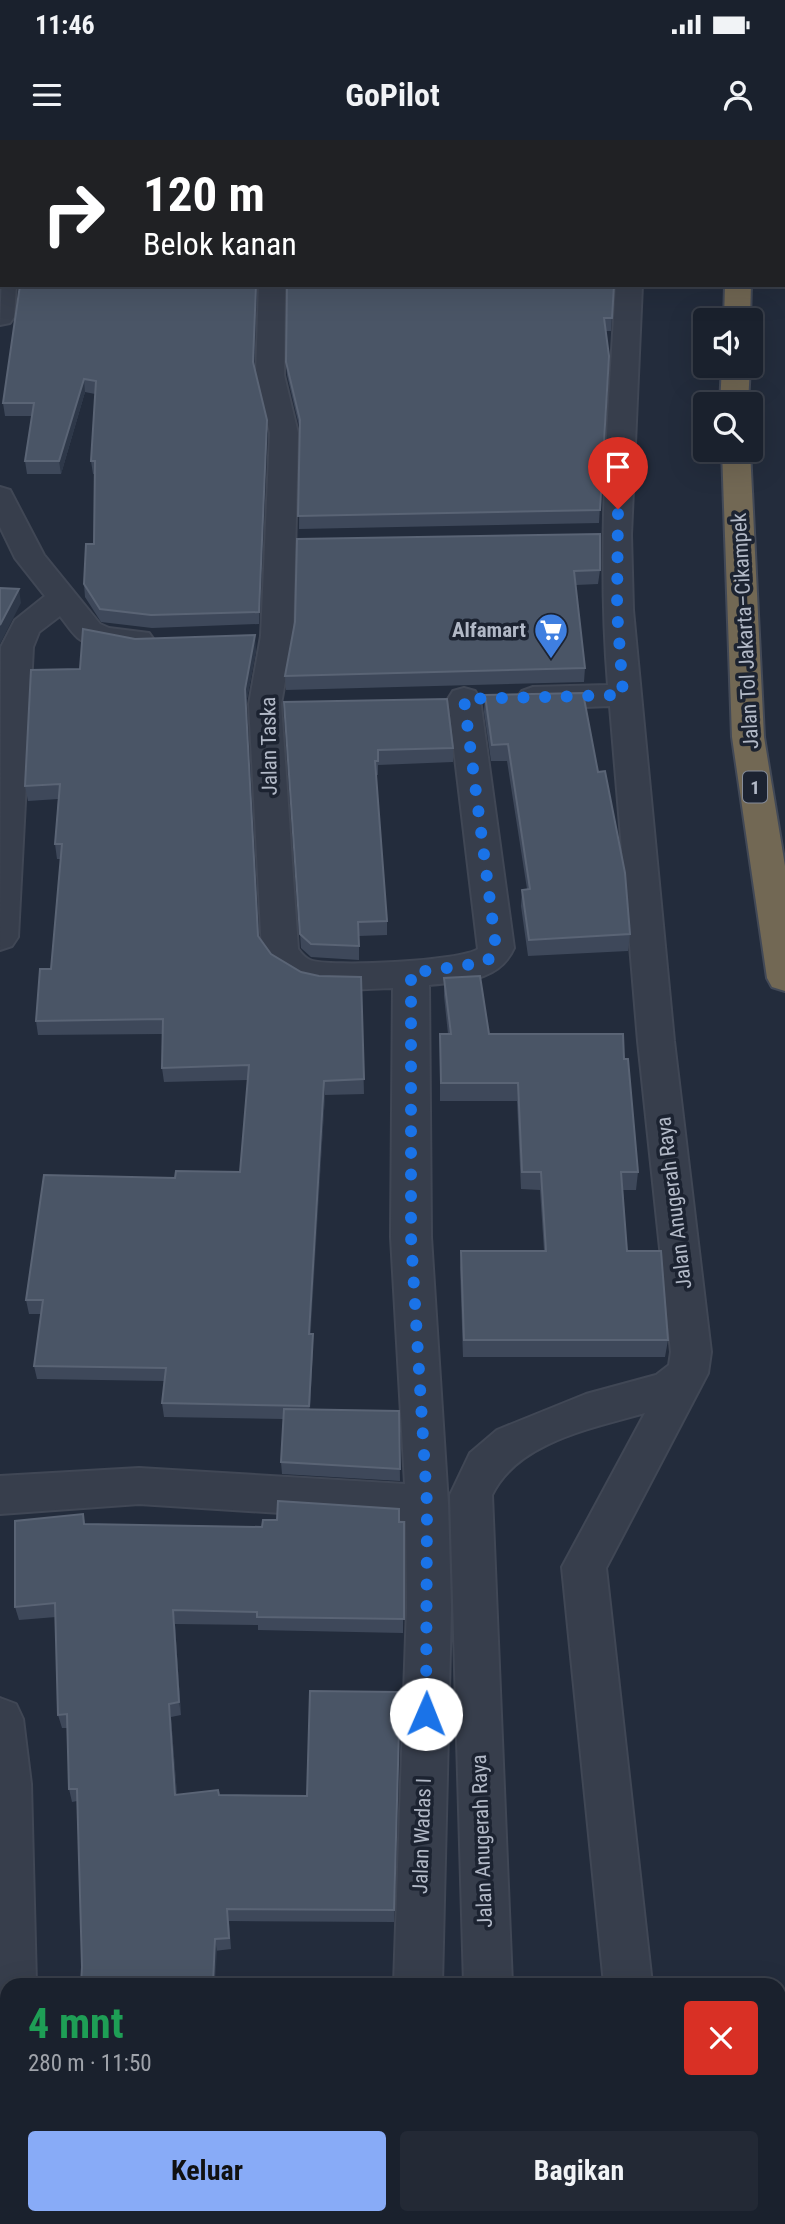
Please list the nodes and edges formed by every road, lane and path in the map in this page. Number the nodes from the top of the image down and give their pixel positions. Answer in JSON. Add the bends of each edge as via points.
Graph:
{"nodes":[{"id":1,"x":3,"y":287,"type":"edge"},
{"id":2,"x":272,"y":287,"type":"edge"},
{"id":3,"x":629,"y":287,"type":"edge"},
{"id":4,"x":738,"y":287,"type":"edge"},
{"id":5,"x":737,"y":308,"type":"edge"},
{"id":6,"x":0,"y":317,"type":"edge"},
{"id":7,"x":737,"y":462,"type":"edge"},
{"id":8,"x":0,"y":496,"type":"edge"},
{"id":9,"x":10,"y":538,"type":"edge"},
{"id":10,"x":61,"y":599,"type":"junction"},
{"id":11,"x":17,"y":631,"type":"edge"},
{"id":12,"x":161,"y":639,"type":"edge"},
{"id":13,"x":623,"y":695,"type":"junction"},
{"id":14,"x":0,"y":937,"type":"edge"},
{"id":15,"x":411,"y":973,"type":"junction"},
{"id":16,"x":785,"y":978,"type":"edge"},
{"id":17,"x":688,"y":1373,"type":"junction"},
{"id":18,"x":0,"y":1495,"type":"edge"},
{"id":19,"x":427,"y":1504,"type":"junction"},
{"id":20,"x":0,"y":1719,"type":"edge"},
{"id":21,"x":12,"y":1978,"type":"edge"},
{"id":22,"x":418,"y":1978,"type":"edge"},
{"id":23,"x":488,"y":1978,"type":"edge"},
{"id":24,"x":627,"y":1978,"type":"edge"}],
"edges":[{"from":1,"to":6,"type":"street"},
{"from":2,"to":15,"type":"street","name":"Jalan Taska","via":[[270,375],[284,433],[292,541],[264,636],[278,703],[279,951],[290,965],[304,972]]},
{"from":3,"to":13,"type":"street","name":"Jalan Anugerah Raya","via":[[602,536]]},
{"from":4,"to":5,"type":"highway"},
{"from":7,"to":16,"type":"highway","name":"Jalan Tol Jakarta–Cikampek","number":"1","via":[[748,737]]},
{"from":8,"to":9,"type":"street"},
{"from":9,"to":10,"type":"street"},
{"from":10,"to":11,"type":"street"},
{"from":10,"to":12,"type":"street","via":[[89,631],[103,638]]},
{"from":11,"to":14,"type":"street"},
{"from":13,"to":15,"type":"street","via":[[474,699],[496,948],[481,963]]},
{"from":13,"to":17,"type":"street","name":"Jalan Anugerah Raya","via":[[691,1352]]},
{"from":15,"to":19,"type":"street","name":"Jalan Wadas I","via":[[411,1237]]},
{"from":17,"to":23,"type":"street","name":"Jalan Anugerah Raya","via":[[669,1389],[586,1412],[512,1443],[485,1466],[471,1495]]},
{"from":17,"to":24,"type":"street","via":[[584,1567]]},
{"from":18,"to":19,"type":"street","via":[[139,1486]]},
{"from":19,"to":22,"type":"street","name":"Jalan Wadas I","via":[[429,1606]]},
{"from":20,"to":21,"type":"street","via":[[8,1784]]}]}
